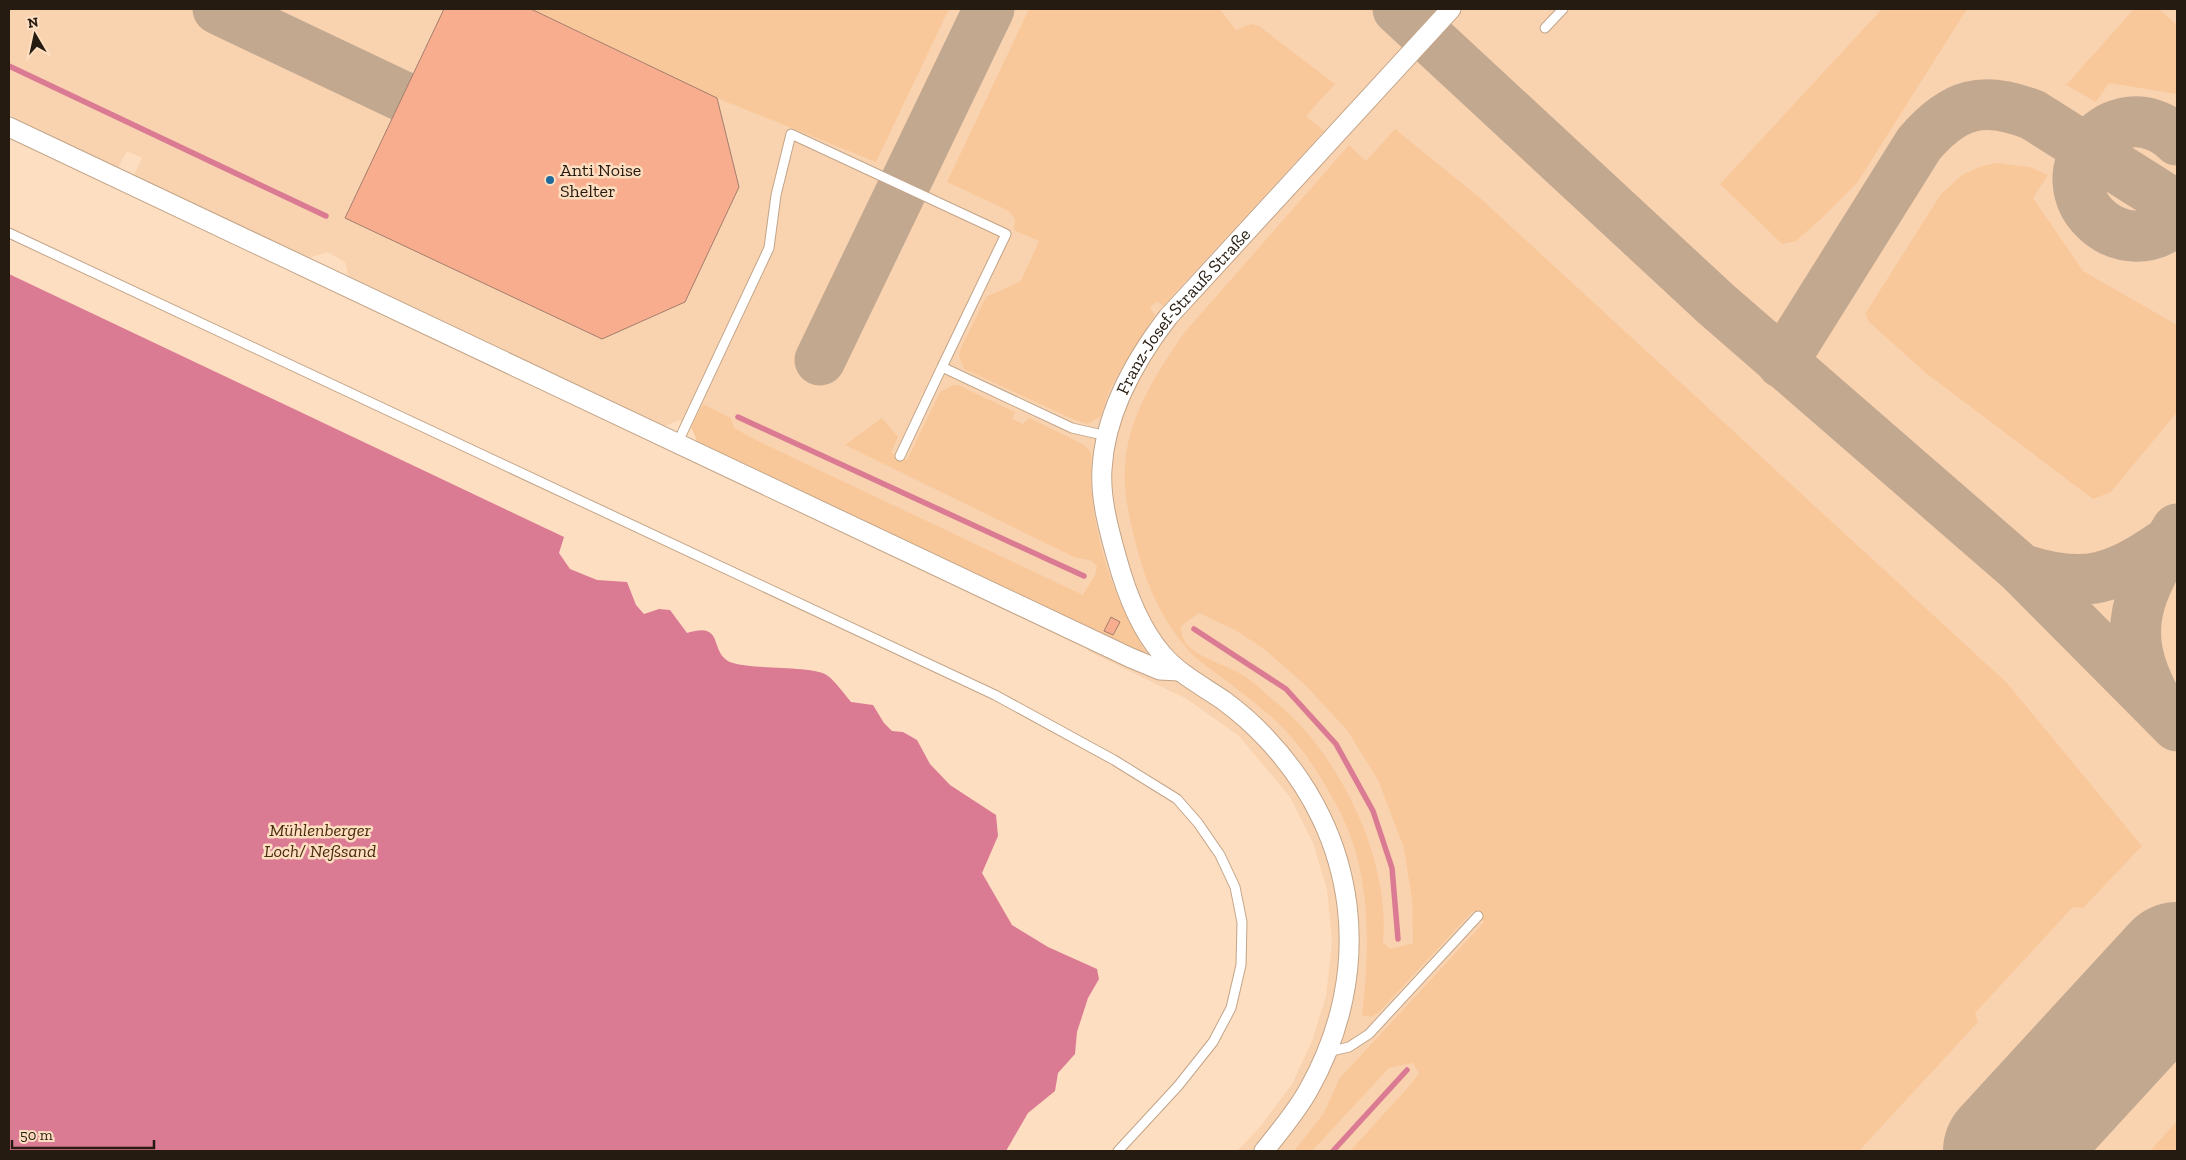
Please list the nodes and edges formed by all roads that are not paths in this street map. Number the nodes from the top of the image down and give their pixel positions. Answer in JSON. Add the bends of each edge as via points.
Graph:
{"nodes":[{"id":1,"x":1451,"y":9,"type":"edge"},
{"id":2,"x":1563,"y":9,"type":"edge"},
{"id":3,"x":1546,"y":28,"type":"dead end"},
{"id":4,"x":9,"y":127,"type":"edge"},
{"id":5,"x":9,"y":233,"type":"edge"},
{"id":6,"x":942,"y":367,"type":"junction"},
{"id":7,"x":1107,"y":436,"type":"junction"},
{"id":8,"x":677,"y":444,"type":"junction"},
{"id":9,"x":900,"y":456,"type":"dead end"},
{"id":10,"x":1180,"y":672,"type":"junction"},
{"id":11,"x":1478,"y":916,"type":"dead end"},
{"id":12,"x":1327,"y":1052,"type":"junction"},
{"id":13,"x":1118,"y":1151,"type":"edge"},
{"id":14,"x":1264,"y":1151,"type":"edge"}],
"edges":[{"from":1,"to":7,"type":"street","name":"Franz-Josef-Strauß Straße","via":[[1168,317],[1124,387]]},
{"from":2,"to":3,"type":"lane"},
{"from":4,"to":8,"type":"street"},
{"from":5,"to":13,"type":"lane","via":[[995,695],[1114,760],[1177,799],[1220,855],[1234,887],[1242,922],[1241,965],[1231,1008],[1213,1042],[1178,1086]]},
{"from":6,"to":7,"type":"lane","via":[[1072,428]]},
{"from":6,"to":8,"type":"lane","via":[[1006,234],[791,134],[776,195],[769,248]]},
{"from":6,"to":9,"type":"lane"},
{"from":7,"to":10,"type":"street","name":"Franz-Josef-Strauß Straße","via":[[1101,470],[1102,492],[1123,581],[1153,642]]},
{"from":8,"to":10,"type":"street","via":[[1131,658],[1160,670]]},
{"from":10,"to":12,"type":"street","via":[[1233,708],[1281,754],[1306,788],[1330,838],[1345,888],[1350,945],[1342,1006]]},
{"from":11,"to":12,"type":"lane","via":[[1370,1034],[1349,1047]]},
{"from":12,"to":14,"type":"street","via":[[1308,1091]]}]}
